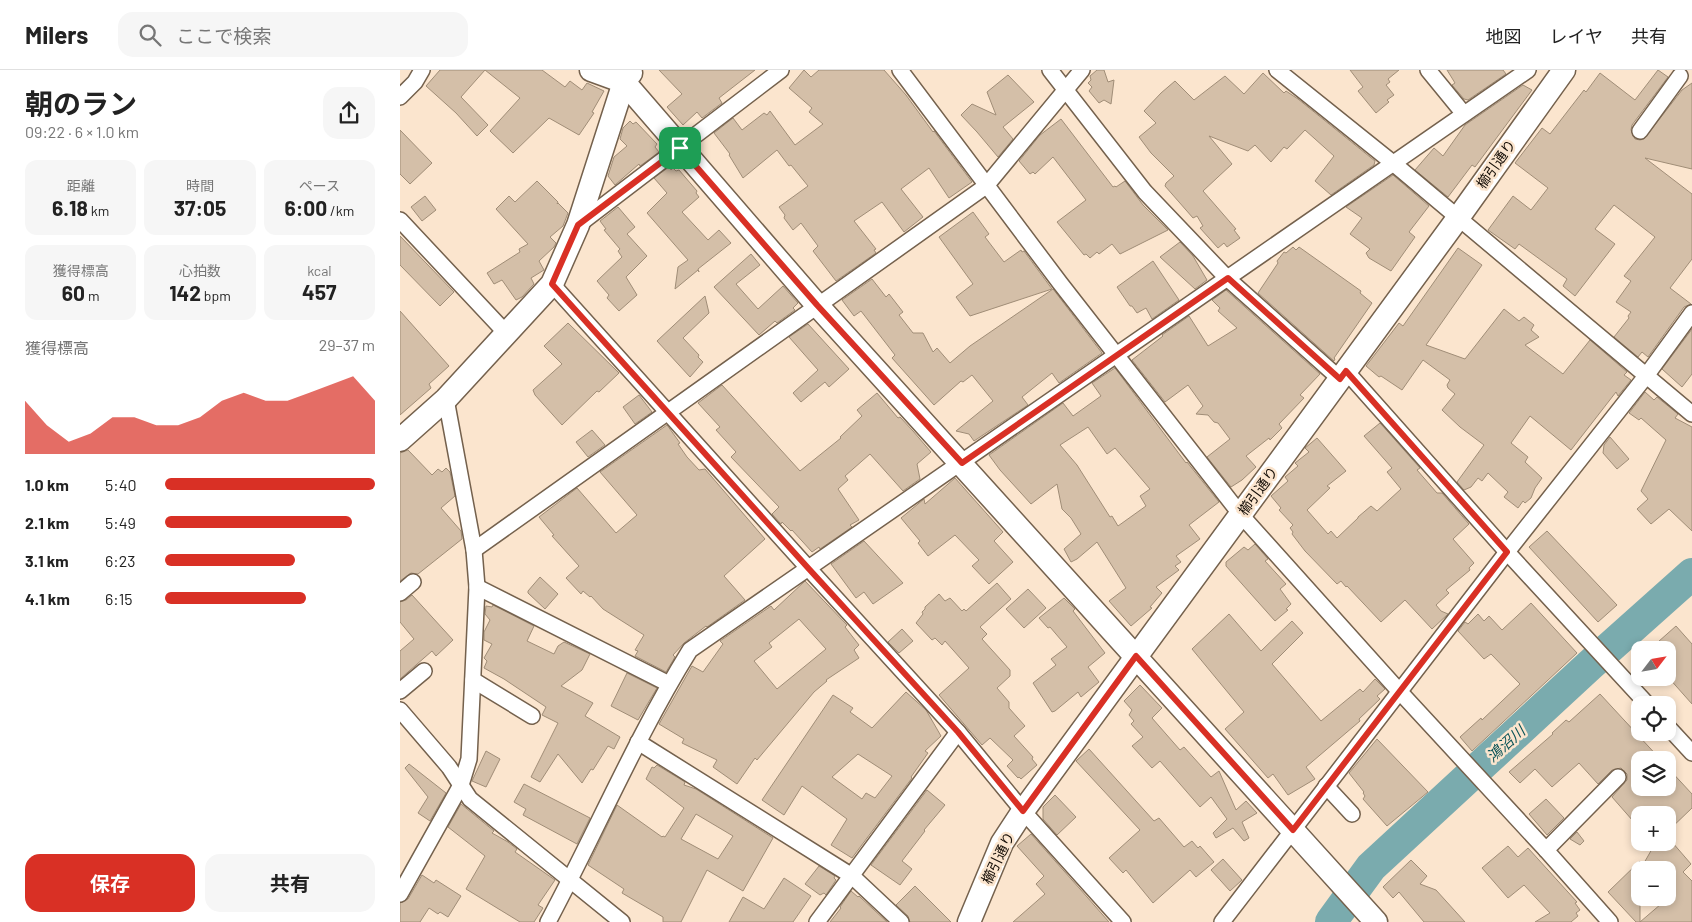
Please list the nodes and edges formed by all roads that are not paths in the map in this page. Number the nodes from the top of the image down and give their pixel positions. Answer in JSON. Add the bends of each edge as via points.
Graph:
{"nodes":[{"id":1,"x":422,"y":70,"type":"edge"},
{"id":2,"x":591,"y":70,"type":"edge"},
{"id":3,"x":781,"y":70,"type":"edge"},
{"id":4,"x":900,"y":70,"type":"edge"},
{"id":5,"x":1050,"y":70,"type":"edge"},
{"id":6,"x":1082,"y":70,"type":"edge"},
{"id":7,"x":1277,"y":70,"type":"edge"},
{"id":8,"x":1428,"y":70,"type":"edge"},
{"id":9,"x":1528,"y":70,"type":"edge"},
{"id":10,"x":1560,"y":71,"type":"edge"},
{"id":11,"x":1676,"y":73,"type":"edge"},
{"id":12,"x":628,"y":76,"type":"edge"},
{"id":13,"x":1692,"y":86,"type":"edge"},
{"id":14,"x":1066,"y":91,"type":"junction"},
{"id":15,"x":400,"y":97,"type":"edge"},
{"id":16,"x":1464,"y":114,"type":"junction"},
{"id":17,"x":1640,"y":131,"type":"dead end"},
{"id":18,"x":680,"y":148,"type":"junction"},
{"id":19,"x":1393,"y":162,"type":"junction"},
{"id":20,"x":986,"y":186,"type":"junction"},
{"id":21,"x":1458,"y":218,"type":"junction"},
{"id":22,"x":400,"y":220,"type":"edge"},
{"id":23,"x":578,"y":225,"type":"junction"},
{"id":24,"x":1228,"y":278,"type":"junction"},
{"id":25,"x":552,"y":284,"type":"junction"},
{"id":26,"x":817,"y":305,"type":"junction"},
{"id":27,"x":1692,"y":313,"type":"edge"},
{"id":28,"x":507,"y":334,"type":"junction"},
{"id":29,"x":1117,"y":356,"type":"junction"},
{"id":30,"x":1343,"y":375,"type":"junction"},
{"id":31,"x":1646,"y":376,"type":"junction"},
{"id":32,"x":446,"y":399,"type":"junction"},
{"id":33,"x":669,"y":412,"type":"junction"},
{"id":34,"x":1692,"y":414,"type":"edge"},
{"id":35,"x":400,"y":440,"type":"edge"},
{"id":36,"x":962,"y":463,"type":"junction"},
{"id":37,"x":1241,"y":515,"type":"junction"},
{"id":38,"x":474,"y":550,"type":"junction"},
{"id":39,"x":1507,"y":552,"type":"junction"},
{"id":40,"x":809,"y":569,"type":"junction"},
{"id":41,"x":413,"y":582,"type":"dead end"},
{"id":42,"x":477,"y":588,"type":"junction"},
{"id":43,"x":400,"y":593,"type":"edge"},
{"id":44,"x":1136,"y":656,"type":"junction"},
{"id":45,"x":424,"y":671,"type":"dead end"},
{"id":46,"x":473,"y":680,"type":"junction"},
{"id":47,"x":669,"y":684,"type":"junction"},
{"id":48,"x":400,"y":691,"type":"edge"},
{"id":49,"x":1400,"y":692,"type":"junction"},
{"id":50,"x":1640,"y":696,"type":"edge"},
{"id":51,"x":400,"y":710,"type":"edge"},
{"id":52,"x":532,"y":716,"type":"dead end"},
{"id":53,"x":958,"y":732,"type":"junction"},
{"id":54,"x":1676,"y":736,"type":"edge"},
{"id":55,"x":638,"y":742,"type":"junction"},
{"id":56,"x":1692,"y":753,"type":"edge"},
{"id":57,"x":1618,"y":777,"type":"dead end"},
{"id":58,"x":461,"y":785,"type":"junction"},
{"id":59,"x":1326,"y":786,"type":"junction"},
{"id":60,"x":1023,"y":811,"type":"junction"},
{"id":61,"x":1352,"y":814,"type":"dead end"},
{"id":62,"x":1293,"y":830,"type":"junction"},
{"id":63,"x":1546,"y":850,"type":"junction"},
{"id":64,"x":852,"y":876,"type":"junction"},
{"id":65,"x":570,"y":881,"type":"junction"},
{"id":66,"x":400,"y":894,"type":"edge"},
{"id":67,"x":548,"y":922,"type":"edge"},
{"id":68,"x":622,"y":922,"type":"edge"},
{"id":69,"x":818,"y":922,"type":"edge"},
{"id":70,"x":900,"y":922,"type":"edge"},
{"id":71,"x":969,"y":922,"type":"edge"},
{"id":72,"x":1124,"y":922,"type":"edge"},
{"id":73,"x":1222,"y":922,"type":"edge"},
{"id":74,"x":1376,"y":922,"type":"edge"},
{"id":75,"x":1610,"y":922,"type":"edge"}],
"edges":[{"from":1,"to":15,"type":"street"},
{"from":2,"to":12,"type":"street"},
{"from":3,"to":18,"type":"street"},
{"from":4,"to":20,"type":"street"},
{"from":5,"to":14,"type":"street"},
{"from":6,"to":14,"type":"street"},
{"from":7,"to":19,"type":"street"},
{"from":8,"to":16,"type":"street"},
{"from":9,"to":16,"type":"street"},
{"from":10,"to":21,"type":"street","name":"櫛引通り"},
{"from":11,"to":13,"type":"street"},
{"from":11,"to":17,"type":"street"},
{"from":12,"to":18,"type":"street"},
{"from":12,"to":23,"type":"street"},
{"from":14,"to":20,"type":"street"},
{"from":14,"to":24,"type":"street","via":[[1145,192]]},
{"from":16,"to":19,"type":"street"},
{"from":18,"to":23,"type":"street"},
{"from":18,"to":26,"type":"street"},
{"from":19,"to":21,"type":"street"},
{"from":19,"to":24,"type":"street"},
{"from":20,"to":26,"type":"street"},
{"from":20,"to":29,"type":"street"},
{"from":21,"to":30,"type":"street","name":"櫛引通り"},
{"from":21,"to":31,"type":"street"},
{"from":22,"to":28,"type":"street"},
{"from":23,"to":25,"type":"street"},
{"from":24,"to":29,"type":"street"},
{"from":24,"to":30,"type":"street"},
{"from":25,"to":28,"type":"street"},
{"from":25,"to":33,"type":"street"},
{"from":26,"to":33,"type":"street"},
{"from":26,"to":36,"type":"street"},
{"from":27,"to":31,"type":"street"},
{"from":28,"to":32,"type":"street"},
{"from":29,"to":36,"type":"street"},
{"from":29,"to":37,"type":"street"},
{"from":30,"to":37,"type":"street","name":"櫛引通り"},
{"from":30,"to":39,"type":"street"},
{"from":31,"to":34,"type":"street"},
{"from":31,"to":39,"type":"street"},
{"from":32,"to":35,"type":"street"},
{"from":32,"to":38,"type":"street"},
{"from":33,"to":38,"type":"street"},
{"from":33,"to":40,"type":"street"},
{"from":36,"to":40,"type":"street"},
{"from":36,"to":44,"type":"street"},
{"from":37,"to":44,"type":"street","name":"櫛引通り"},
{"from":37,"to":49,"type":"street"},
{"from":38,"to":42,"type":"street"},
{"from":39,"to":49,"type":"street"},
{"from":39,"to":50,"type":"street"},
{"from":40,"to":47,"type":"street","via":[[690,650]]},
{"from":40,"to":53,"type":"street"},
{"from":41,"to":43,"type":"street"},
{"from":42,"to":46,"type":"street"},
{"from":42,"to":47,"type":"street"},
{"from":44,"to":60,"type":"street","name":"櫛引通り"},
{"from":44,"to":62,"type":"street"},
{"from":45,"to":48,"type":"street"},
{"from":46,"to":52,"type":"street"},
{"from":46,"to":58,"type":"street","via":[[470,759]]},
{"from":47,"to":55,"type":"street"},
{"from":49,"to":59,"type":"street"},
{"from":49,"to":63,"type":"street"},
{"from":51,"to":58,"type":"street"},
{"from":53,"to":60,"type":"street"},
{"from":53,"to":64,"type":"street"},
{"from":54,"to":56,"type":"street"},
{"from":55,"to":64,"type":"street"},
{"from":55,"to":65,"type":"street"},
{"from":57,"to":63,"type":"street"},
{"from":58,"to":65,"type":"street","via":[[470,799]]},
{"from":58,"to":66,"type":"street"},
{"from":59,"to":61,"type":"street"},
{"from":59,"to":62,"type":"street"},
{"from":60,"to":71,"type":"street","name":"櫛引通り","via":[[1002,843]]},
{"from":60,"to":72,"type":"street"},
{"from":62,"to":73,"type":"street"},
{"from":62,"to":74,"type":"street"},
{"from":63,"to":75,"type":"street"},
{"from":64,"to":69,"type":"street"},
{"from":64,"to":70,"type":"street"},
{"from":65,"to":67,"type":"street"},
{"from":65,"to":68,"type":"street"}]}
